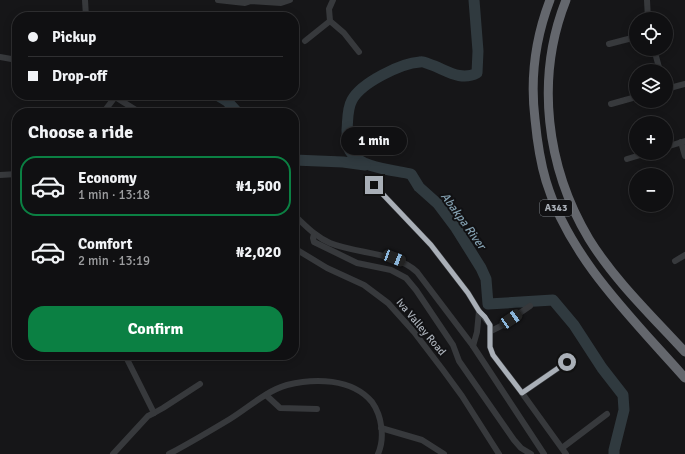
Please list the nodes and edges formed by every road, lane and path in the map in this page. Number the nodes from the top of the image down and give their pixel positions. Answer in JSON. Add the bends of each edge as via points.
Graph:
{"nodes":[{"id":1,"x":85,"y":0,"type":"edge"},
{"id":2,"x":218,"y":0,"type":"edge"},
{"id":3,"x":290,"y":0,"type":"edge"},
{"id":4,"x":333,"y":0,"type":"edge"},
{"id":5,"x":550,"y":0,"type":"edge"},
{"id":6,"x":566,"y":0,"type":"edge"},
{"id":7,"x":647,"y":0,"type":"edge"},
{"id":8,"x":252,"y":1,"type":"edge"},
{"id":9,"x":86,"y":12,"type":"edge"},
{"id":10,"x":648,"y":12,"type":"edge"},
{"id":11,"x":330,"y":21,"type":"junction"},
{"id":12,"x":629,"y":39,"type":"edge"},
{"id":13,"x":305,"y":41,"type":"dead end"},
{"id":14,"x":609,"y":44,"type":"dead end"},
{"id":15,"x":359,"y":52,"type":"dead end"},
{"id":16,"x":0,"y":57,"type":"edge"},
{"id":17,"x":12,"y":59,"type":"edge"},
{"id":18,"x":685,"y":84,"type":"edge"},
{"id":19,"x":673,"y":87,"type":"edge"},
{"id":20,"x":629,"y":99,"type":"edge"},
{"id":21,"x":120,"y":100,"type":"edge"},
{"id":22,"x":611,"y":104,"type":"dead end"},
{"id":23,"x":133,"y":108,"type":"edge"},
{"id":24,"x":683,"y":142,"type":"edge"},
{"id":25,"x":673,"y":145,"type":"edge"},
{"id":26,"x":685,"y":156,"type":"edge"},
{"id":27,"x":12,"y":175,"type":"edge"},
{"id":28,"x":0,"y":176,"type":"edge"},
{"id":29,"x":374,"y":185,"type":"dead end"},
{"id":30,"x":299,"y":220,"type":"edge"},
{"id":31,"x":314,"y":234,"type":"junction"},
{"id":32,"x":299,"y":251,"type":"edge"},
{"id":33,"x":685,"y":255,"type":"edge"},
{"id":34,"x":675,"y":261,"type":"dead end"},
{"id":35,"x":530,"y":306,"type":"dead end"},
{"id":36,"x":479,"y":311,"type":"junction"},
{"id":37,"x":491,"y":331,"type":"junction"},
{"id":38,"x":473,"y":346,"type":"junction"},
{"id":39,"x":685,"y":352,"type":"edge"},
{"id":40,"x":128,"y":360,"type":"edge"},
{"id":41,"x":567,"y":362,"type":"dead end"},
{"id":42,"x":685,"y":378,"type":"edge"},
{"id":43,"x":200,"y":384,"type":"dead end"},
{"id":44,"x":522,"y":393,"type":"junction"},
{"id":45,"x":266,"y":395,"type":"junction"},
{"id":46,"x":317,"y":409,"type":"dead end"},
{"id":47,"x":154,"y":413,"type":"junction"},
{"id":48,"x":607,"y":414,"type":"dead end"},
{"id":49,"x":381,"y":428,"type":"junction"},
{"id":50,"x":564,"y":451,"type":"edge"},
{"id":51,"x":113,"y":454,"type":"edge"},
{"id":52,"x":169,"y":454,"type":"edge"},
{"id":53,"x":378,"y":454,"type":"edge"},
{"id":54,"x":444,"y":454,"type":"edge"},
{"id":55,"x":499,"y":454,"type":"edge"},
{"id":56,"x":530,"y":454,"type":"edge"},
{"id":57,"x":544,"y":454,"type":"edge"}],
"edges":[{"from":1,"to":9,"type":"street"},
{"from":2,"to":8,"type":"street","via":[[244,4]]},
{"from":3,"to":8,"type":"street","via":[[281,3]]},
{"from":4,"to":11,"type":"street","via":[[329,9]]},
{"from":5,"to":42,"type":"highway","number":"A343","via":[[542,19],[536,46],[533,103],[546,181],[554,204],[594,273]]},
{"from":6,"to":39,"type":"highway","number":"A343","via":[[550,58],[548,84],[552,137],[566,191],[577,217],[602,257]]},
{"from":7,"to":10,"type":"street"},
{"from":11,"to":13,"type":"street"},
{"from":11,"to":15,"type":"street","via":[[344,33]]},
{"from":12,"to":14,"type":"street"},
{"from":16,"to":17,"type":"street"},
{"from":18,"to":19,"type":"street"},
{"from":20,"to":22,"type":"street"},
{"from":21,"to":23,"type":"street"},
{"from":24,"to":25,"type":"street"},
{"from":24,"to":26,"type":"street"},
{"from":27,"to":28,"type":"street"},
{"from":29,"to":36,"type":"street","via":[[431,245]]},
{"from":30,"to":31,"type":"street"},
{"from":31,"to":38,"type":"street","via":[[342,247],[394,258],[411,266]]},
{"from":31,"to":56,"type":"street","via":[[314,242],[350,260],[391,270],[406,278],[514,440]]},
{"from":32,"to":55,"type":"street","name":"Iva Valley Road","via":[[327,268],[364,285],[388,303],[443,370]]},
{"from":33,"to":34,"type":"street"},
{"from":35,"to":37,"type":"street"},
{"from":36,"to":37,"type":"street","via":[[490,325]]},
{"from":36,"to":38,"type":"street"},
{"from":37,"to":44,"type":"street","via":[[490,347],[493,355]]},
{"from":38,"to":57,"type":"street"},
{"from":40,"to":47,"type":"street"},
{"from":41,"to":44,"type":"street"},
{"from":43,"to":47,"type":"street"},
{"from":44,"to":50,"type":"street"},
{"from":45,"to":46,"type":"street","via":[[280,408]]},
{"from":45,"to":49,"type":"street","via":[[286,385],[316,380],[341,383],[354,388],[371,401],[379,415]]},
{"from":45,"to":52,"type":"street"},
{"from":47,"to":51,"type":"street","via":[[148,416]]},
{"from":48,"to":50,"type":"street"},
{"from":49,"to":53,"type":"street"},
{"from":49,"to":54,"type":"street","via":[[422,440]]}]}
